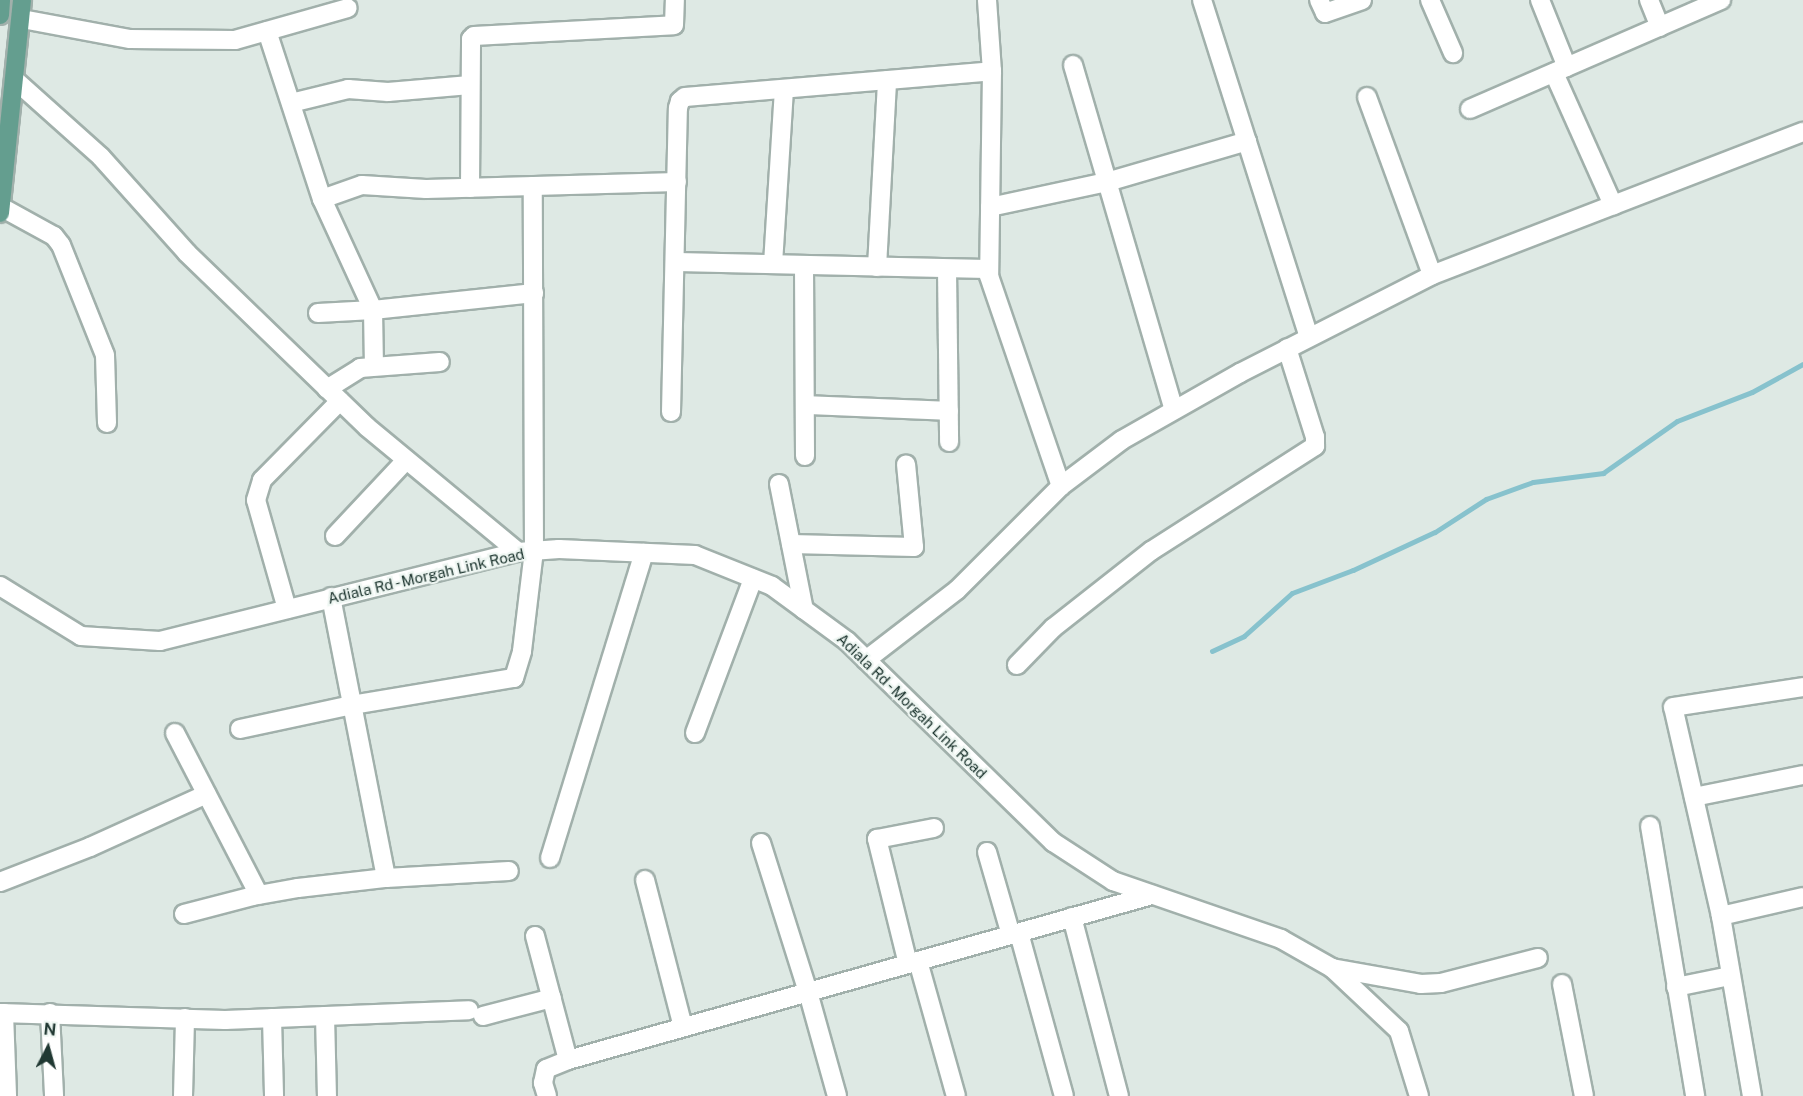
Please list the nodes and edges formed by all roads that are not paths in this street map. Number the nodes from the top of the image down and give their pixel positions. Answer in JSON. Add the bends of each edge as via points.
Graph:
{"nodes":[{"id":1,"x":1,"y":0,"type":"edge"},
{"id":2,"x":22,"y":0,"type":"edge"},
{"id":3,"x":675,"y":0,"type":"edge"},
{"id":4,"x":987,"y":0,"type":"edge"},
{"id":5,"x":1202,"y":0,"type":"edge"},
{"id":6,"x":1319,"y":0,"type":"edge"},
{"id":7,"x":1362,"y":0,"type":"edge"},
{"id":8,"x":1430,"y":0,"type":"edge"},
{"id":9,"x":1540,"y":0,"type":"edge"},
{"id":10,"x":1649,"y":0,"type":"edge"},
{"id":11,"x":1721,"y":0,"type":"edge"},
{"id":12,"x":348,"y":8,"type":"dead end"},
{"id":13,"x":0,"y":15,"type":"edge"},
{"id":14,"x":22,"y":19,"type":"junction"},
{"id":15,"x":1660,"y":27,"type":"junction"},
{"id":16,"x":267,"y":31,"type":"junction"},
{"id":17,"x":1453,"y":53,"type":"dead end"},
{"id":18,"x":1073,"y":65,"type":"dead end"},
{"id":19,"x":1561,"y":70,"type":"junction"},
{"id":20,"x":992,"y":71,"type":"junction"},
{"id":21,"x":15,"y":80,"type":"junction"},
{"id":22,"x":887,"y":80,"type":"junction"},
{"id":23,"x":470,"y":85,"type":"junction"},
{"id":24,"x":784,"y":89,"type":"junction"},
{"id":25,"x":1366,"y":97,"type":"dead end"},
{"id":26,"x":291,"y":103,"type":"junction"},
{"id":27,"x":1470,"y":109,"type":"dead end"},
{"id":28,"x":1803,"y":132,"type":"edge"},
{"id":29,"x":1246,"y":141,"type":"junction"},
{"id":30,"x":677,"y":182,"type":"junction"},
{"id":31,"x":1107,"y":182,"type":"junction"},
{"id":32,"x":533,"y":186,"type":"junction"},
{"id":33,"x":470,"y":188,"type":"junction"},
{"id":34,"x":322,"y":199,"type":"junction"},
{"id":35,"x":1614,"y":205,"type":"junction"},
{"id":36,"x":1,"y":207,"type":"edge"},
{"id":37,"x":990,"y":207,"type":"junction"},
{"id":38,"x":0,"y":213,"type":"edge"},
{"id":39,"x":675,"y":262,"type":"junction"},
{"id":40,"x":773,"y":264,"type":"junction"},
{"id":41,"x":804,"y":265,"type":"junction"},
{"id":42,"x":877,"y":267,"type":"junction"},
{"id":43,"x":947,"y":269,"type":"junction"},
{"id":44,"x":989,"y":269,"type":"junction"},
{"id":45,"x":1432,"y":275,"type":"junction"},
{"id":46,"x":534,"y":293,"type":"junction"},
{"id":47,"x":373,"y":310,"type":"junction"},
{"id":48,"x":318,"y":313,"type":"dead end"},
{"id":49,"x":1309,"y":337,"type":"junction"},
{"id":50,"x":1287,"y":348,"type":"junction"},
{"id":51,"x":440,"y":362,"type":"dead end"},
{"id":52,"x":375,"y":365,"type":"junction"},
{"id":53,"x":334,"y":395,"type":"junction"},
{"id":54,"x":806,"y":405,"type":"junction"},
{"id":55,"x":1174,"y":410,"type":"junction"},
{"id":56,"x":949,"y":411,"type":"junction"},
{"id":57,"x":671,"y":412,"type":"dead end"},
{"id":58,"x":107,"y":423,"type":"dead end"},
{"id":59,"x":949,"y":442,"type":"dead end"},
{"id":60,"x":805,"y":456,"type":"dead end"},
{"id":61,"x":406,"y":460,"type":"junction"},
{"id":62,"x":906,"y":464,"type":"dead end"},
{"id":63,"x":779,"y":484,"type":"dead end"},
{"id":64,"x":1061,"y":486,"type":"junction"},
{"id":65,"x":335,"y":536,"type":"dead end"},
{"id":66,"x":791,"y":544,"type":"junction"},
{"id":67,"x":526,"y":552,"type":"junction"},
{"id":68,"x":644,"y":553,"type":"junction"},
{"id":69,"x":753,"y":579,"type":"junction"},
{"id":70,"x":0,"y":586,"type":"edge"},
{"id":71,"x":331,"y":597,"type":"junction"},
{"id":72,"x":287,"y":609,"type":"junction"},
{"id":73,"x":804,"y":610,"type":"junction"},
{"id":74,"x":866,"y":660,"type":"junction"},
{"id":75,"x":1017,"y":665,"type":"dead end"},
{"id":76,"x":1803,"y":687,"type":"edge"},
{"id":77,"x":352,"y":705,"type":"junction"},
{"id":78,"x":240,"y":729,"type":"dead end"},
{"id":79,"x":175,"y":733,"type":"dead end"},
{"id":80,"x":695,"y":733,"type":"dead end"},
{"id":81,"x":1803,"y":775,"type":"edge"},
{"id":82,"x":207,"y":794,"type":"junction"},
{"id":83,"x":1694,"y":797,"type":"junction"},
{"id":84,"x":1650,"y":826,"type":"dead end"},
{"id":85,"x":934,"y":828,"type":"dead end"},
{"id":86,"x":761,"y":843,"type":"dead end"},
{"id":87,"x":987,"y":852,"type":"dead end"},
{"id":88,"x":550,"y":858,"type":"dead end"},
{"id":89,"x":509,"y":871,"type":"dead end"},
{"id":90,"x":386,"y":879,"type":"junction"},
{"id":91,"x":645,"y":880,"type":"dead end"},
{"id":92,"x":0,"y":882,"type":"edge"},
{"id":93,"x":259,"y":895,"type":"junction"},
{"id":94,"x":1152,"y":895,"type":"junction"},
{"id":95,"x":1803,"y":897,"type":"edge"},
{"id":96,"x":184,"y":914,"type":"dead end"},
{"id":97,"x":1721,"y":916,"type":"junction"},
{"id":98,"x":1072,"y":917,"type":"junction"},
{"id":99,"x":1015,"y":934,"type":"junction"},
{"id":100,"x":535,"y":936,"type":"dead end"},
{"id":101,"x":1538,"y":958,"type":"dead end"},
{"id":102,"x":913,"y":962,"type":"junction"},
{"id":103,"x":1332,"y":968,"type":"junction"},
{"id":104,"x":1730,"y":976,"type":"junction"},
{"id":105,"x":1562,"y":984,"type":"dead end"},
{"id":106,"x":1676,"y":987,"type":"junction"},
{"id":107,"x":808,"y":992,"type":"junction"},
{"id":108,"x":552,"y":998,"type":"junction"},
{"id":109,"x":2,"y":1013,"type":"edge"},
{"id":110,"x":50,"y":1013,"type":"junction"},
{"id":111,"x":325,"y":1016,"type":"junction"},
{"id":112,"x":185,"y":1018,"type":"junction"},
{"id":113,"x":272,"y":1018,"type":"junction"},
{"id":114,"x":682,"y":1027,"type":"junction"},
{"id":115,"x":568,"y":1060,"type":"junction"},
{"id":116,"x":7,"y":1096,"type":"edge"},
{"id":117,"x":54,"y":1096,"type":"edge"},
{"id":118,"x":183,"y":1096,"type":"edge"},
{"id":119,"x":274,"y":1096,"type":"edge"},
{"id":120,"x":327,"y":1096,"type":"edge"},
{"id":121,"x":547,"y":1096,"type":"edge"},
{"id":122,"x":837,"y":1096,"type":"edge"},
{"id":123,"x":956,"y":1096,"type":"edge"},
{"id":124,"x":1064,"y":1096,"type":"edge"},
{"id":125,"x":1119,"y":1096,"type":"edge"},
{"id":126,"x":1419,"y":1096,"type":"edge"},
{"id":127,"x":1584,"y":1096,"type":"edge"},
{"id":128,"x":1695,"y":1096,"type":"edge"},
{"id":129,"x":1752,"y":1096,"type":"edge"}],
"edges":[{"from":1,"to":13,"type":"main road"},
{"from":2,"to":14,"type":"main road"},
{"from":3,"to":23,"type":"street","via":[[674,25],[474,36]]},
{"from":4,"to":20,"type":"street"},
{"from":5,"to":29,"type":"street"},
{"from":6,"to":7,"type":"street","via":[[1325,13]]},
{"from":8,"to":17,"type":"street"},
{"from":9,"to":19,"type":"street"},
{"from":10,"to":15,"type":"street"},
{"from":11,"to":15,"type":"street"},
{"from":12,"to":16,"type":"street"},
{"from":14,"to":16,"type":"street","via":[[130,39],[235,40]]},
{"from":14,"to":21,"type":"main road"},
{"from":15,"to":19,"type":"street"},
{"from":16,"to":26,"type":"street"},
{"from":18,"to":31,"type":"street"},
{"from":19,"to":27,"type":"street"},
{"from":19,"to":35,"type":"street"},
{"from":20,"to":22,"type":"street"},
{"from":20,"to":37,"type":"street"},
{"from":21,"to":36,"type":"main road"},
{"from":21,"to":53,"type":"street","via":[[101,157],[187,253]]},
{"from":22,"to":24,"type":"street"},
{"from":22,"to":42,"type":"street"},
{"from":23,"to":26,"type":"street","via":[[388,92],[348,88]]},
{"from":23,"to":33,"type":"street"},
{"from":24,"to":30,"type":"street","via":[[685,97],[680,101]]},
{"from":24,"to":40,"type":"street"},
{"from":25,"to":45,"type":"street"},
{"from":26,"to":34,"type":"street"},
{"from":28,"to":35,"type":"street"},
{"from":29,"to":31,"type":"street"},
{"from":29,"to":49,"type":"street"},
{"from":30,"to":32,"type":"street"},
{"from":30,"to":39,"type":"street"},
{"from":31,"to":37,"type":"street"},
{"from":31,"to":55,"type":"street"},
{"from":32,"to":33,"type":"street"},
{"from":32,"to":46,"type":"street"},
{"from":33,"to":34,"type":"street","via":[[362,184]]},
{"from":34,"to":47,"type":"street"},
{"from":35,"to":45,"type":"street"},
{"from":36,"to":38,"type":"main road"},
{"from":36,"to":58,"type":"street","via":[[54,236],[62,245],[105,355]]},
{"from":37,"to":44,"type":"street"},
{"from":39,"to":40,"type":"street"},
{"from":39,"to":57,"type":"street"},
{"from":40,"to":41,"type":"street"},
{"from":41,"to":42,"type":"street"},
{"from":41,"to":54,"type":"street"},
{"from":42,"to":43,"type":"street"},
{"from":43,"to":44,"type":"street"},
{"from":43,"to":56,"type":"street"},
{"from":44,"to":64,"type":"street"},
{"from":45,"to":49,"type":"street"},
{"from":46,"to":47,"type":"street"},
{"from":46,"to":67,"type":"street"},
{"from":47,"to":48,"type":"street"},
{"from":47,"to":52,"type":"street"},
{"from":49,"to":50,"type":"street"},
{"from":50,"to":55,"type":"street"},
{"from":50,"to":75,"type":"street","via":[[1315,446],[1151,551],[1053,628]]},
{"from":51,"to":52,"type":"street"},
{"from":52,"to":53,"type":"street","via":[[360,368]]},
{"from":53,"to":61,"type":"street"},
{"from":53,"to":72,"type":"street","via":[[262,480],[256,500]]},
{"from":54,"to":56,"type":"street"},
{"from":54,"to":60,"type":"street"},
{"from":55,"to":64,"type":"street","via":[[1122,440]]},
{"from":56,"to":59,"type":"street"},
{"from":61,"to":65,"type":"street"},
{"from":61,"to":67,"type":"street"},
{"from":62,"to":66,"type":"street","via":[[914,547]]},
{"from":63,"to":66,"type":"street"},
{"from":64,"to":74,"type":"street","via":[[957,590]]},
{"from":66,"to":73,"type":"street"},
{"from":67,"to":68,"type":"street","name":"Adiala Rd - Morgah Link Road","via":[[559,549]]},
{"from":67,"to":71,"type":"street","name":"Adiala Rd - Morgah Link Road"},
{"from":67,"to":77,"type":"street","via":[[522,651],[514,678]]},
{"from":68,"to":69,"type":"street","name":"Adiala Rd - Morgah Link Road","via":[[695,555]]},
{"from":68,"to":88,"type":"street"},
{"from":69,"to":73,"type":"street","name":"Adiala Rd - Morgah Link Road","via":[[772,586]]},
{"from":69,"to":80,"type":"street"},
{"from":70,"to":72,"type":"street","name":"Adiala Rd - Morgah Link Road","via":[[81,636],[159,641]]},
{"from":71,"to":72,"type":"street","name":"Adiala Rd - Morgah Link Road"},
{"from":71,"to":77,"type":"street"},
{"from":73,"to":74,"type":"street","name":"Adiala Rd - Morgah Link Road"},
{"from":74,"to":94,"type":"street","name":"Adiala Rd - Morgah Link Road","via":[[1053,842],[1113,881]]},
{"from":76,"to":83,"type":"street","via":[[1673,707]]},
{"from":77,"to":78,"type":"street"},
{"from":77,"to":90,"type":"street"},
{"from":79,"to":82,"type":"street"},
{"from":81,"to":83,"type":"street"},
{"from":82,"to":92,"type":"street","via":[[90,847]]},
{"from":82,"to":93,"type":"street"},
{"from":83,"to":97,"type":"street"},
{"from":84,"to":106,"type":"street"},
{"from":85,"to":102,"type":"street","via":[[877,839]]},
{"from":86,"to":107,"type":"street"},
{"from":87,"to":99,"type":"street"},
{"from":89,"to":90,"type":"street"},
{"from":90,"to":93,"type":"street"},
{"from":91,"to":114,"type":"street"},
{"from":93,"to":96,"type":"street"},
{"from":94,"to":98,"type":"street"},
{"from":94,"to":103,"type":"street","name":"Adiala Rd - Morgah Link Road","via":[[1281,939]]},
{"from":95,"to":97,"type":"street"},
{"from":97,"to":104,"type":"street"},
{"from":98,"to":99,"type":"street"},
{"from":98,"to":125,"type":"street"},
{"from":99,"to":102,"type":"street"},
{"from":99,"to":124,"type":"street"},
{"from":100,"to":108,"type":"street"},
{"from":101,"to":103,"type":"street","via":[[1442,984],[1421,984]]},
{"from":102,"to":107,"type":"street"},
{"from":102,"to":123,"type":"street"},
{"from":103,"to":126,"type":"street","name":"Adiala Rd - Morgah Link Road","via":[[1399,1031]]},
{"from":104,"to":106,"type":"street"},
{"from":104,"to":129,"type":"street"},
{"from":105,"to":127,"type":"street"},
{"from":106,"to":128,"type":"street"},
{"from":107,"to":114,"type":"street"},
{"from":107,"to":122,"type":"street"},
{"from":108,"to":111,"type":"street","via":[[476,1013]]},
{"from":108,"to":115,"type":"street"},
{"from":109,"to":110,"type":"street"},
{"from":109,"to":116,"type":"street"},
{"from":110,"to":112,"type":"street"},
{"from":110,"to":117,"type":"street"},
{"from":111,"to":113,"type":"street"},
{"from":111,"to":120,"type":"street"},
{"from":112,"to":113,"type":"street"},
{"from":112,"to":118,"type":"street"},
{"from":113,"to":119,"type":"street"},
{"from":114,"to":115,"type":"street"},
{"from":115,"to":121,"type":"street","via":[[546,1069],[543,1083]]}]}
